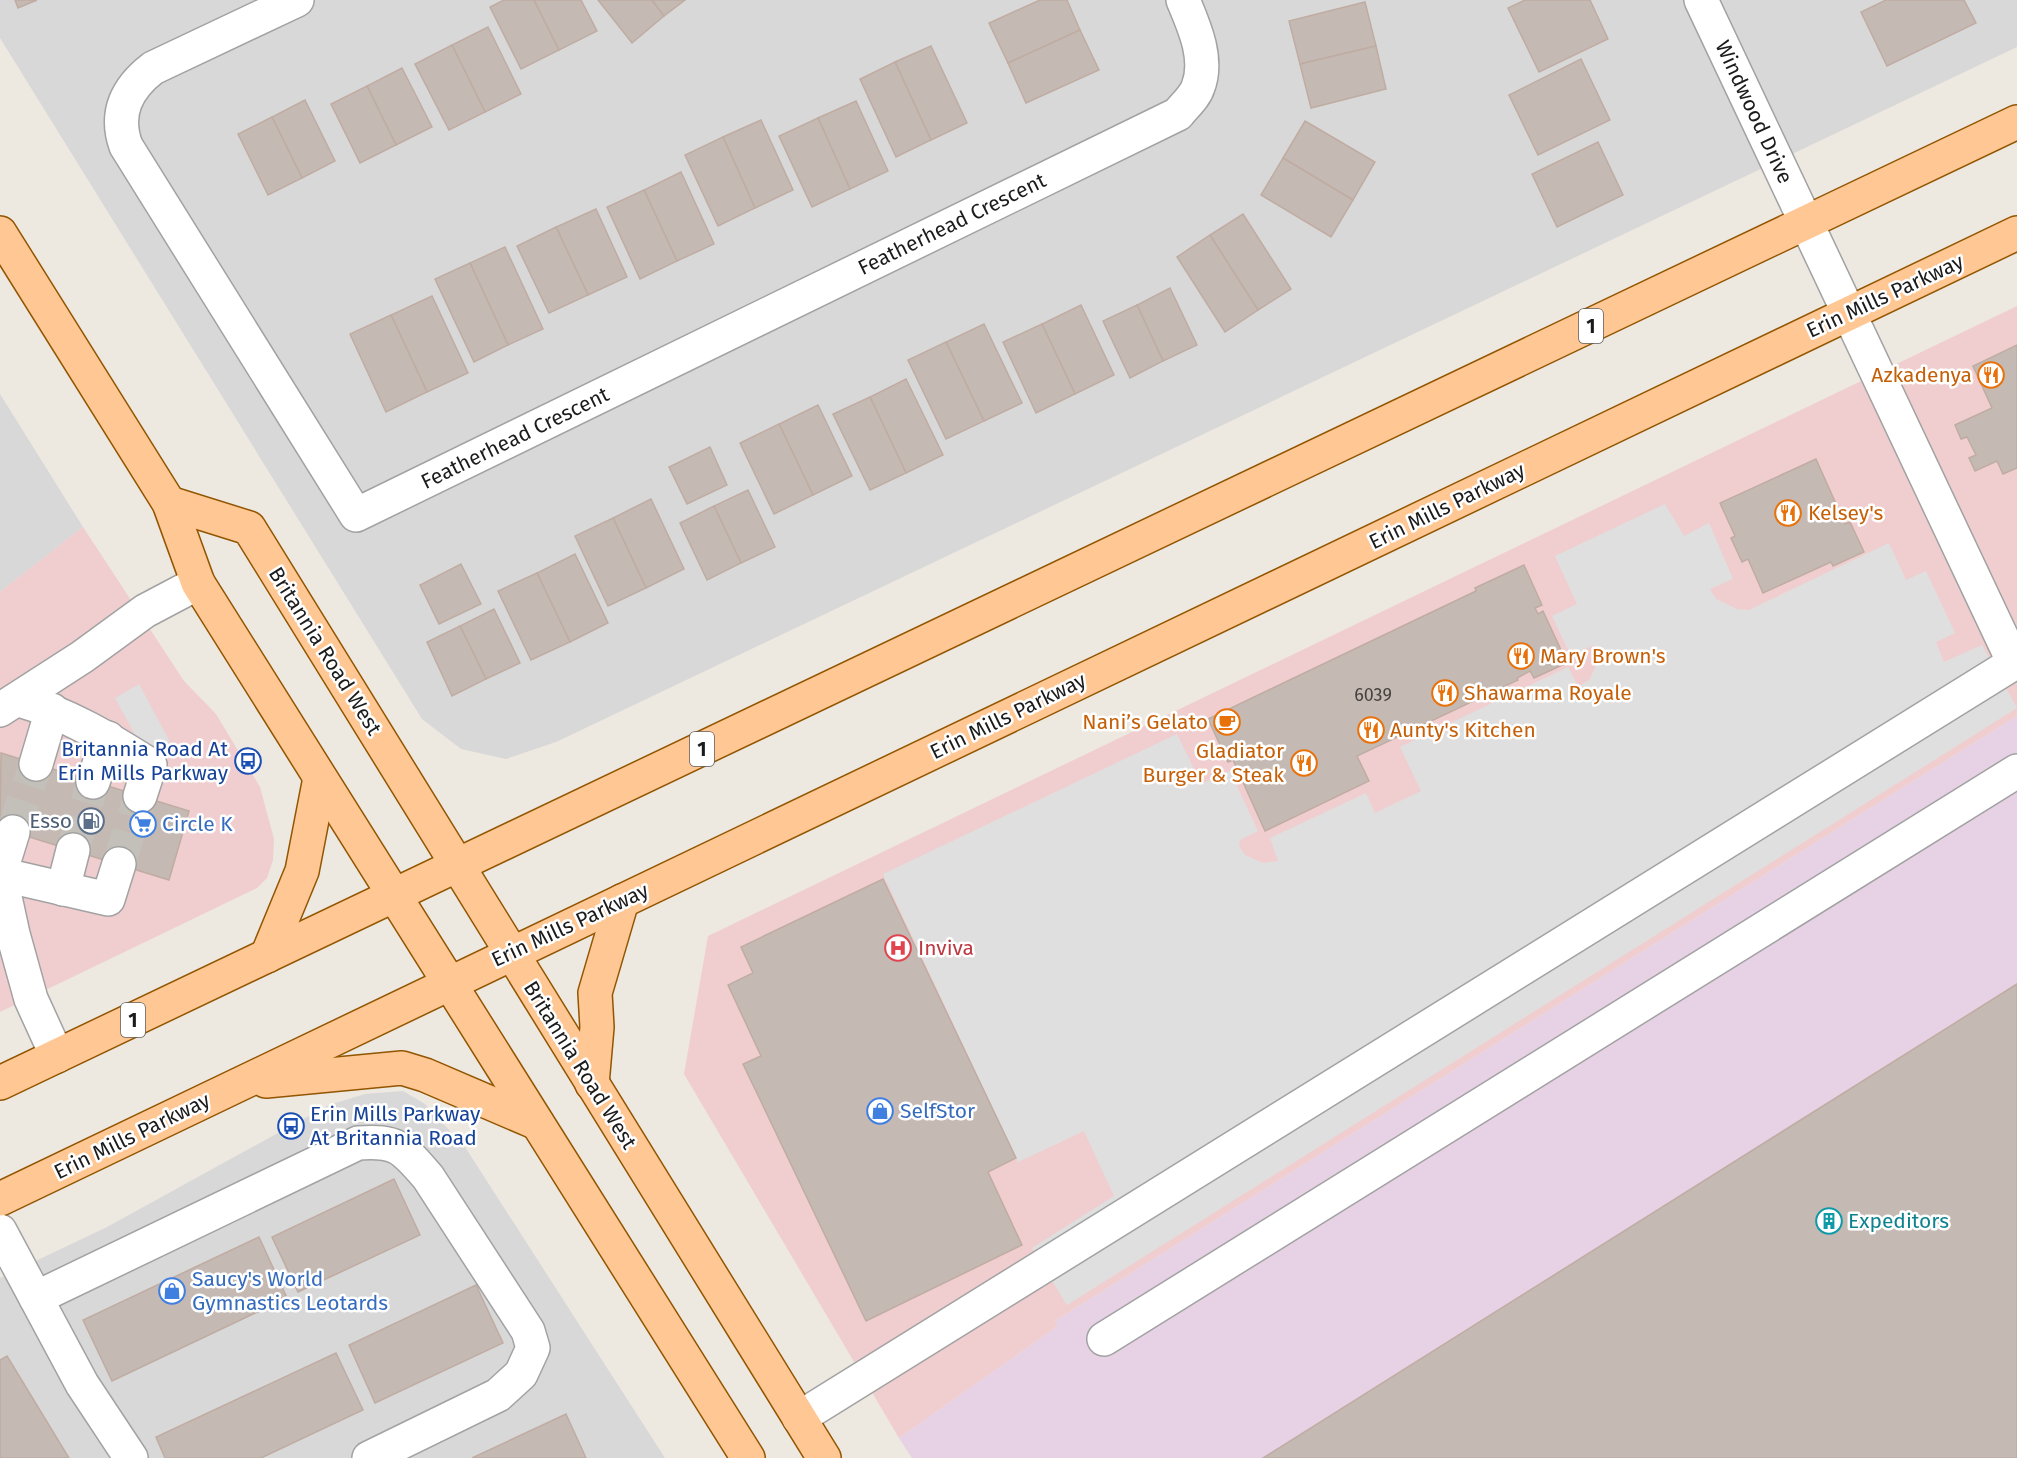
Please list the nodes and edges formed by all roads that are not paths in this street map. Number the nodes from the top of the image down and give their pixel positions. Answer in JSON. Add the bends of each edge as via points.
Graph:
{"nodes":[{"id":1,"x":297,"y":0,"type":"edge"},
{"id":2,"x":1183,"y":0,"type":"edge"},
{"id":3,"x":1701,"y":0,"type":"edge"},
{"id":4,"x":2017,"y":122,"type":"edge"},
{"id":5,"x":1807,"y":223,"type":"junction"},
{"id":6,"x":0,"y":233,"type":"edge"},
{"id":7,"x":2017,"y":233,"type":"edge"},
{"id":8,"x":1849,"y":314,"type":"junction"},
{"id":9,"x":170,"y":503,"type":"junction"},
{"id":10,"x":198,"y":583,"type":"junction"},
{"id":11,"x":2015,"y":662,"type":"edge"},
{"id":12,"x":9,"y":705,"type":"edge"},
{"id":13,"x":52,"y":710,"type":"junction"},
{"id":14,"x":108,"y":738,"type":"junction"},
{"id":15,"x":36,"y":764,"type":"tunnel mouth"},
{"id":16,"x":2017,"y":771,"type":"edge"},
{"id":17,"x":320,"y":778,"type":"junction"},
{"id":18,"x":93,"y":782,"type":"tunnel mouth"},
{"id":19,"x":140,"y":796,"type":"tunnel mouth"},
{"id":20,"x":13,"y":832,"type":"tunnel mouth"},
{"id":21,"x":73,"y":850,"type":"tunnel mouth"},
{"id":22,"x":118,"y":864,"type":"tunnel mouth"},
{"id":23,"x":457,"y":865,"type":"junction"},
{"id":24,"x":0,"y":874,"type":"edge"},
{"id":25,"x":63,"y":889,"type":"junction"},
{"id":26,"x":394,"y":895,"type":"junction"},
{"id":27,"x":622,"y":901,"type":"junction"},
{"id":28,"x":6,"y":936,"type":"edge"},
{"id":29,"x":511,"y":953,"type":"junction"},
{"id":30,"x":267,"y":956,"type":"junction"},
{"id":31,"x":449,"y":983,"type":"junction"},
{"id":32,"x":57,"y":1056,"type":"junction"},
{"id":33,"x":0,"y":1083,"type":"edge"},
{"id":34,"x":242,"y":1083,"type":"junction"},
{"id":35,"x":592,"y":1084,"type":"junction"},
{"id":36,"x":537,"y":1123,"type":"junction"},
{"id":37,"x":0,"y":1199,"type":"edge"},
{"id":38,"x":0,"y":1231,"type":"edge"},
{"id":39,"x":36,"y":1298,"type":"junction"},
{"id":40,"x":1104,"y":1339,"type":"dead end"},
{"id":41,"x":799,"y":1418,"type":"junction"},
{"id":42,"x":131,"y":1458,"type":"edge"},
{"id":43,"x":369,"y":1458,"type":"edge"},
{"id":44,"x":748,"y":1458,"type":"edge"},
{"id":45,"x":824,"y":1458,"type":"edge"}],
"edges":[{"from":1,"to":2,"type":"street","name":"Featherhead Crescent","via":[[153,68],[141,77],[124,101],[121,131],[132,156],[356,515],[1178,114],[1198,88],[1202,63],[1197,33]]},
{"from":3,"to":5,"type":"street","name":"Windwood Drive"},
{"from":4,"to":5,"type":"main road","number":"1"},
{"from":5,"to":8,"type":"street","name":"Windwood Drive"},
{"from":5,"to":23,"type":"main road","number":"1"},
{"from":6,"to":9,"type":"main road"},
{"from":7,"to":8,"type":"main road","name":"Erin Mills Parkway"},
{"from":8,"to":11,"type":"street","name":"Windwood Drive"},
{"from":8,"to":27,"type":"main road","name":"Erin Mills Parkway"},
{"from":9,"to":10,"type":"main road"},
{"from":9,"to":23,"type":"main road","name":"Britannia Road West","via":[[249,528]]},
{"from":10,"to":12,"type":"street","via":[[145,611]]},
{"from":10,"to":17,"type":"main road"},
{"from":11,"to":41,"type":"street"},
{"from":12,"to":13,"type":"street"},
{"from":13,"to":14,"type":"street"},
{"from":13,"to":15,"type":"street"},
{"from":14,"to":18,"type":"street"},
{"from":14,"to":19,"type":"street","via":[[150,765]]},
{"from":16,"to":40,"type":"street"},
{"from":17,"to":26,"type":"main road"},
{"from":17,"to":30,"type":"main road","via":[[302,871]]},
{"from":20,"to":24,"type":"street"},
{"from":21,"to":25,"type":"street"},
{"from":22,"to":25,"type":"street","via":[[108,899]]},
{"from":23,"to":26,"type":"main road","number":"1"},
{"from":23,"to":29,"type":"main road","name":"Britannia Road West"},
{"from":24,"to":25,"type":"street"},
{"from":24,"to":28,"type":"street"},
{"from":26,"to":30,"type":"main road","number":"1"},
{"from":26,"to":31,"type":"main road"},
{"from":27,"to":29,"type":"main road","name":"Erin Mills Parkway"},
{"from":27,"to":35,"type":"main road","via":[[595,993],[597,1027]]},
{"from":28,"to":32,"type":"street"},
{"from":29,"to":31,"type":"main road","name":"Erin Mills Parkway"},
{"from":29,"to":35,"type":"main road","name":"Britannia Road West"},
{"from":30,"to":32,"type":"main road","number":"1"},
{"from":31,"to":34,"type":"main road","name":"Erin Mills Parkway"},
{"from":31,"to":36,"type":"main road"},
{"from":32,"to":33,"type":"main road","number":"1"},
{"from":34,"to":36,"type":"main road","via":[[402,1068]]},
{"from":34,"to":37,"type":"main road","name":"Erin Mills Parkway"},
{"from":35,"to":41,"type":"main road","name":"Britannia Road West"},
{"from":36,"to":44,"type":"main road"},
{"from":38,"to":39,"type":"street"},
{"from":39,"to":42,"type":"street","via":[[82,1384]]},
{"from":39,"to":43,"type":"street","via":[[358,1143],[385,1141],[408,1154],[428,1177],[528,1331],[533,1348],[522,1374],[498,1395]]},
{"from":41,"to":45,"type":"main road","name":"Britannia Road West"}]}
